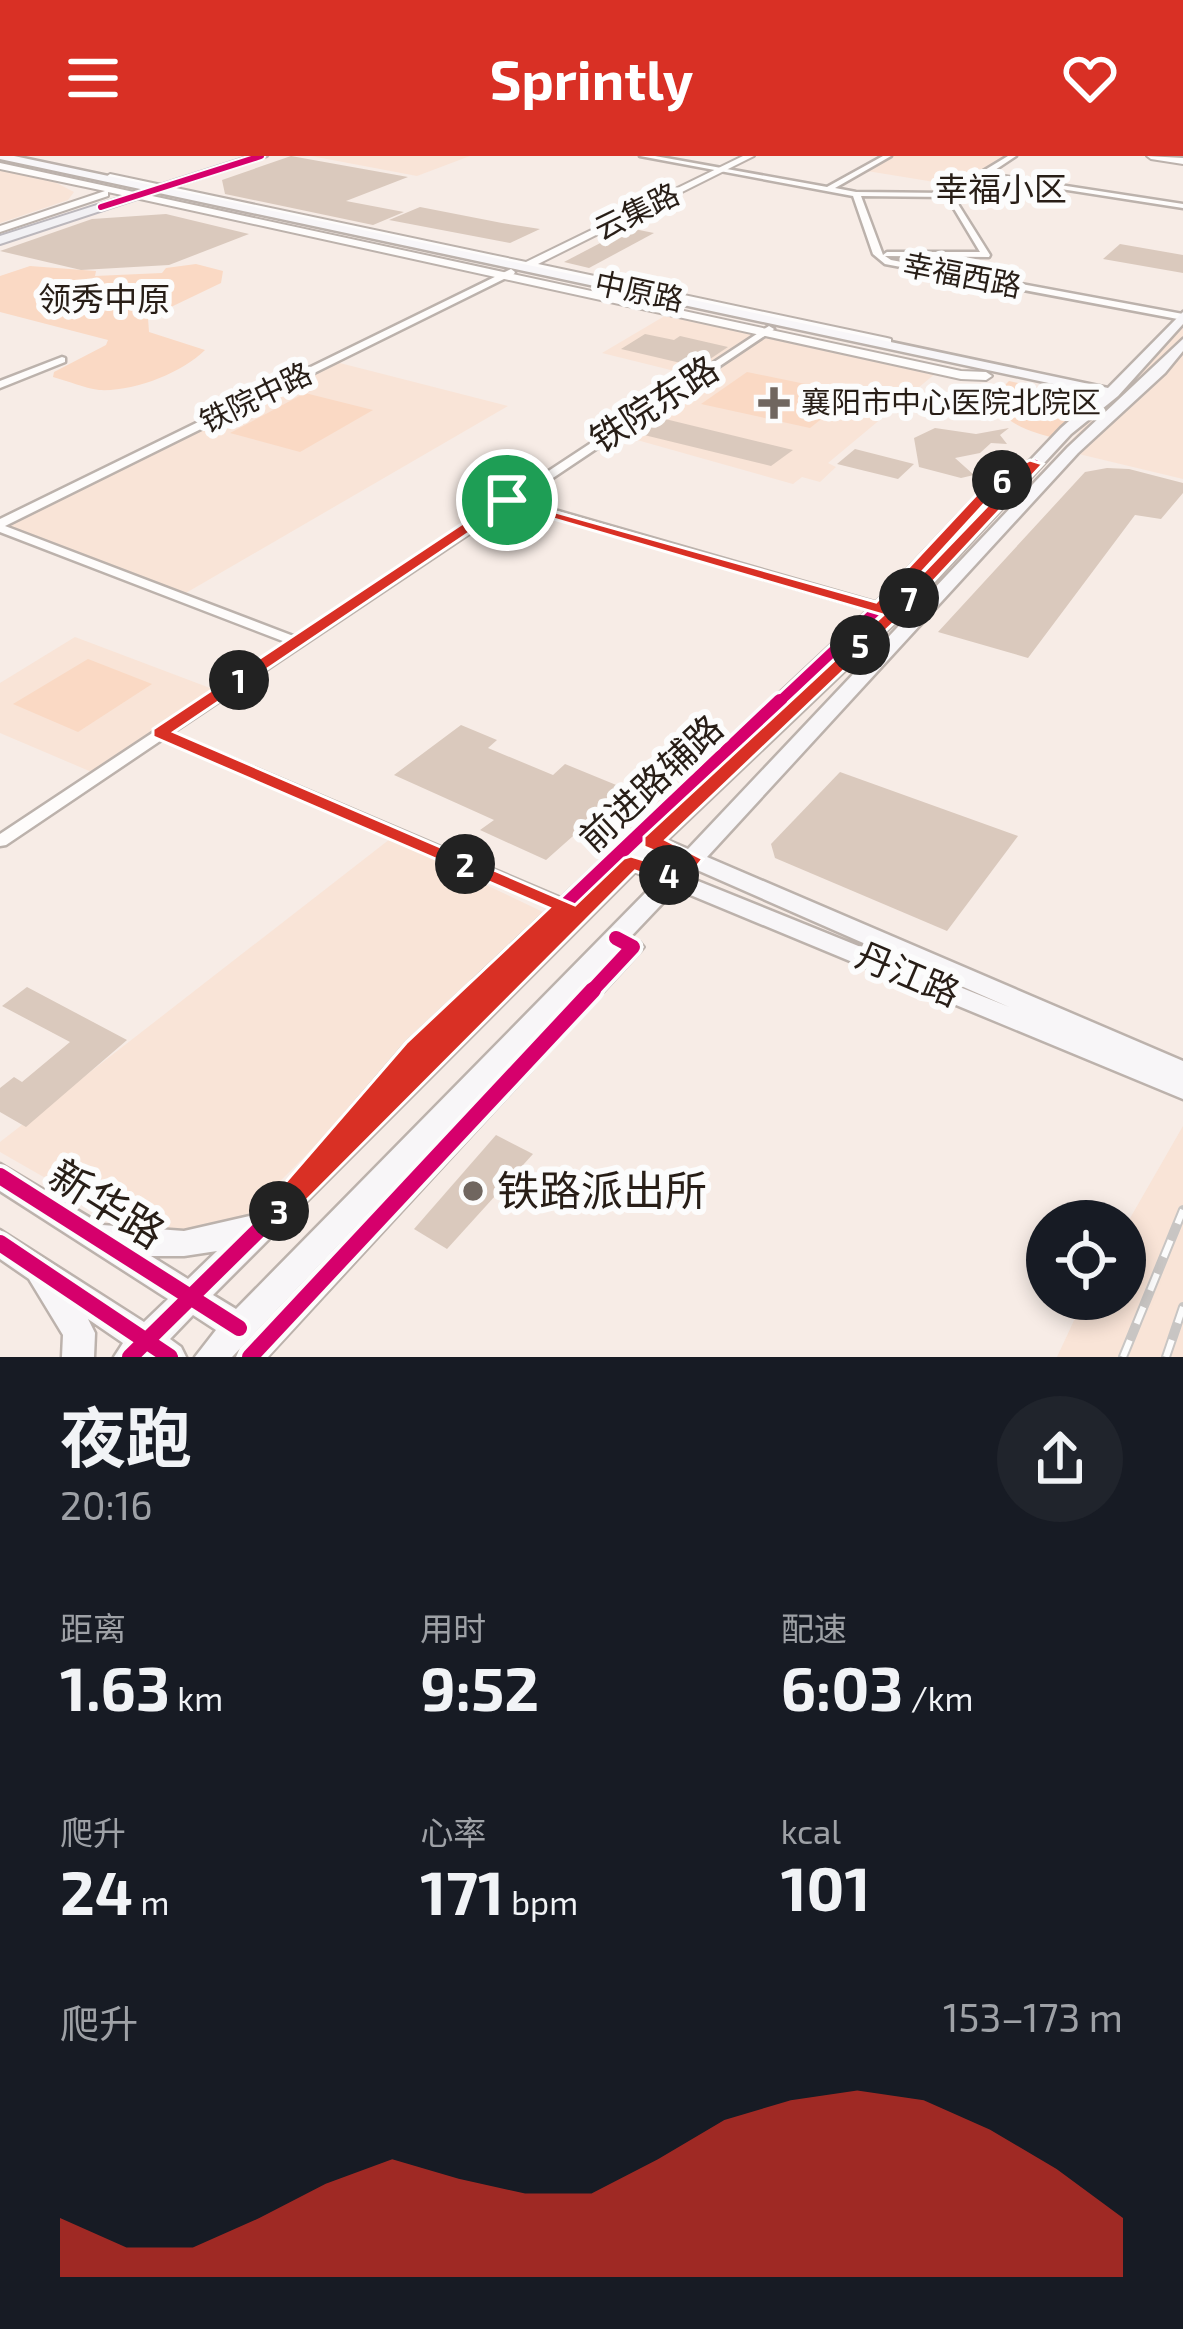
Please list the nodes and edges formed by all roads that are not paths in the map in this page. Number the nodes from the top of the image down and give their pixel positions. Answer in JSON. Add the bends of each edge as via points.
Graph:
{"nodes":[{"id":1,"x":13,"y":156,"type":"edge"},
{"id":2,"x":237,"y":156,"type":"edge"},
{"id":3,"x":261,"y":156,"type":"edge"},
{"id":4,"x":644,"y":156,"type":"edge"},
{"id":5,"x":750,"y":156,"type":"edge"},
{"id":6,"x":888,"y":156,"type":"edge"},
{"id":7,"x":1013,"y":156,"type":"edge"},
{"id":8,"x":1151,"y":156,"type":"edge"},
{"id":9,"x":1164,"y":156,"type":"edge"},
{"id":10,"x":1183,"y":160,"type":"edge"},
{"id":11,"x":0,"y":162,"type":"edge"},
{"id":12,"x":720,"y":170,"type":"junction"},
{"id":13,"x":985,"y":175,"type":"junction"},
{"id":14,"x":179,"y":189,"type":"junction"},
{"id":15,"x":828,"y":189,"type":"junction"},
{"id":16,"x":140,"y":192,"type":"junction"},
{"id":17,"x":104,"y":193,"type":"junction"},
{"id":18,"x":856,"y":194,"type":"junction"},
{"id":19,"x":949,"y":195,"type":"junction"},
{"id":20,"x":1183,"y":206,"type":"edge"},
{"id":21,"x":0,"y":236,"type":"edge"},
{"id":22,"x":877,"y":254,"type":"junction"},
{"id":23,"x":517,"y":270,"type":"junction"},
{"id":24,"x":1183,"y":316,"type":"edge"},
{"id":25,"x":766,"y":330,"type":"junction"},
{"id":26,"x":1183,"y":343,"type":"edge"},
{"id":27,"x":62,"y":360,"type":"dead end"},
{"id":28,"x":1134,"y":371,"type":"junction"},
{"id":29,"x":991,"y":372,"type":"junction"},
{"id":30,"x":1066,"y":383,"type":"junction"},
{"id":31,"x":0,"y":385,"type":"edge"},
{"id":32,"x":1040,"y":388,"type":"junction"},
{"id":33,"x":1114,"y":399,"type":"junction"},
{"id":34,"x":1066,"y":431,"type":"junction"},
{"id":35,"x":507,"y":500,"type":"junction"},
{"id":36,"x":0,"y":526,"type":"edge"},
{"id":37,"x":887,"y":610,"type":"junction"},
{"id":38,"x":296,"y":642,"type":"junction"},
{"id":39,"x":160,"y":733,"type":"junction"},
{"id":40,"x":0,"y":841,"type":"edge"},
{"id":41,"x":652,"y":842,"type":"junction"},
{"id":42,"x":631,"y":862,"type":"junction"},
{"id":43,"x":684,"y":868,"type":"junction"},
{"id":44,"x":572,"y":910,"type":"junction"},
{"id":45,"x":616,"y":938,"type":"joint"},
{"id":46,"x":1183,"y":1072,"type":"edge"},
{"id":47,"x":1183,"y":1089,"type":"edge"},
{"id":48,"x":0,"y":1175,"type":"edge"},
{"id":49,"x":269,"y":1220,"type":"junction"},
{"id":50,"x":90,"y":1232,"type":"junction"},
{"id":51,"x":0,"y":1243,"type":"edge"},
{"id":52,"x":39,"y":1268,"type":"junction"},
{"id":53,"x":192,"y":1296,"type":"junction"},
{"id":54,"x":245,"y":1342,"type":"edge"},
{"id":55,"x":149,"y":1351,"type":"edge"},
{"id":56,"x":79,"y":1357,"type":"edge"},
{"id":57,"x":211,"y":1357,"type":"edge"}],
"edges":[{"from":1,"to":16,"type":"street"},
{"from":2,"to":14,"type":"main road"},
{"from":3,"to":14,"type":"main road"},
{"from":4,"to":12,"type":"street"},
{"from":5,"to":12,"type":"street","name":"云集路"},
{"from":6,"to":15,"type":"street"},
{"from":7,"to":13,"type":"street"},
{"from":8,"to":10,"type":"street"},
{"from":9,"to":10,"type":"street"},
{"from":11,"to":17,"type":"main road","name":"中原路"},
{"from":12,"to":15,"type":"street"},
{"from":12,"to":23,"type":"street","name":"云集路"},
{"from":13,"to":19,"type":"street"},
{"from":13,"to":20,"type":"street"},
{"from":14,"to":16,"type":"main road","name":"中原路"},
{"from":14,"to":16,"type":"main road"},
{"from":14,"to":16,"type":"main road"},
{"from":14,"to":23,"type":"main road","name":"中原路"},
{"from":14,"to":23,"type":"street"},
{"from":15,"to":18,"type":"street"},
{"from":16,"to":17,"type":"main road","name":"中原路"},
{"from":16,"to":17,"type":"main road"},
{"from":16,"to":21,"type":"street"},
{"from":16,"to":23,"type":"street"},
{"from":17,"to":21,"type":"main road"},
{"from":18,"to":19,"type":"street"},
{"from":18,"to":22,"type":"street","name":"幸福西路"},
{"from":19,"to":22,"type":"street","via":[[986,255]]},
{"from":22,"to":24,"type":"street","name":"幸福西路","via":[[905,266]]},
{"from":23,"to":25,"type":"main road","name":"中原路"},
{"from":23,"to":29,"type":"main road","name":"中原路"},
{"from":23,"to":36,"type":"street","name":"铁院中路"},
{"from":24,"to":28,"type":"main road"},
{"from":25,"to":29,"type":"main road","name":"中原路"},
{"from":25,"to":35,"type":"street","name":"铁院东路"},
{"from":26,"to":33,"type":"main road"},
{"from":27,"to":31,"type":"street"},
{"from":28,"to":30,"type":"main road"},
{"from":28,"to":33,"type":"main road"},
{"from":29,"to":30,"type":"main road","name":"中原路"},
{"from":29,"to":32,"type":"main road","name":"中原路"},
{"from":30,"to":33,"type":"main road","name":"中原路"},
{"from":32,"to":33,"type":"main road","name":"中原路"},
{"from":32,"to":34,"type":"main road","via":[[1076,411]]},
{"from":33,"to":34,"type":"main road"},
{"from":33,"to":43,"type":"main road"},
{"from":34,"to":37,"type":"main road"},
{"from":35,"to":37,"type":"street"},
{"from":35,"to":38,"type":"street","name":"铁院东路"},
{"from":36,"to":38,"type":"street"},
{"from":37,"to":41,"type":"main road"},
{"from":37,"to":44,"type":"street","name":"前进路辅路"},
{"from":38,"to":39,"type":"street","name":"铁院东路"},
{"from":39,"to":40,"type":"street","name":"铁院东路"},
{"from":39,"to":44,"type":"street"},
{"from":41,"to":42,"type":"main road"},
{"from":41,"to":43,"type":"main road","name":"丹江路"},
{"from":42,"to":43,"type":"main road","name":"丹江路"},
{"from":42,"to":44,"type":"main road"},
{"from":43,"to":45,"type":"main road"},
{"from":43,"to":46,"type":"main road","name":"丹江路"},
{"from":43,"to":47,"type":"main road","name":"丹江路"},
{"from":44,"to":49,"type":"main road"},
{"from":45,"to":54,"type":"street","via":[[633,947]]},
{"from":48,"to":50,"type":"main road","name":"新华路"},
{"from":49,"to":50,"type":"main road","via":[[206,1244],[151,1246]]},
{"from":49,"to":53,"type":"main road"},
{"from":50,"to":53,"type":"main road","name":"新华路"},
{"from":51,"to":52,"type":"main road"},
{"from":52,"to":55,"type":"main road"},
{"from":52,"to":56,"type":"main road","via":[[79,1333]]},
{"from":53,"to":54,"type":"main road","name":"新华路"},
{"from":53,"to":55,"type":"main road"},
{"from":54,"to":57,"type":"main road"}]}
